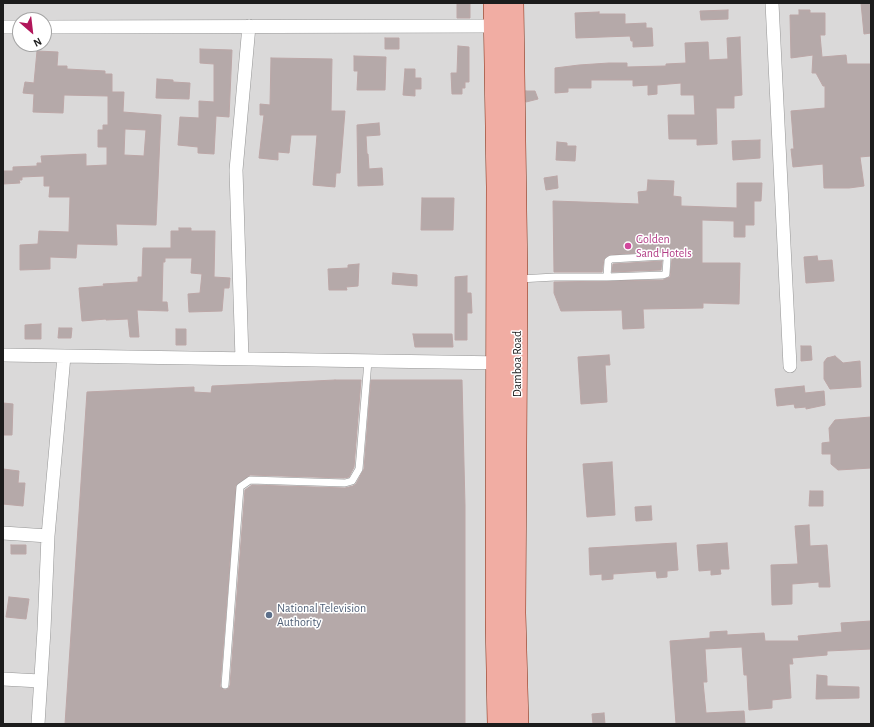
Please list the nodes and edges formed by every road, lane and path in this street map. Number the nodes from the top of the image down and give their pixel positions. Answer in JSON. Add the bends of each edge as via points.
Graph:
{"nodes":[{"id":1,"x":494,"y":3,"type":"edge"},
{"id":2,"x":513,"y":3,"type":"edge"},
{"id":3,"x":772,"y":3,"type":"edge"},
{"id":4,"x":249,"y":26,"type":"junction"},
{"id":5,"x":494,"y":26,"type":"junction"},
{"id":6,"x":52,"y":27,"type":"edge"},
{"id":7,"x":607,"y":277,"type":"junction"},
{"id":8,"x":517,"y":279,"type":"junction"},
{"id":9,"x":3,"y":355,"type":"edge"},
{"id":10,"x":64,"y":356,"type":"junction"},
{"id":11,"x":242,"y":359,"type":"junction"},
{"id":12,"x":368,"y":361,"type":"junction"},
{"id":13,"x":518,"y":362,"type":"junction"},
{"id":14,"x":496,"y":363,"type":"junction"},
{"id":15,"x":790,"y":366,"type":"dead end"},
{"id":16,"x":3,"y":533,"type":"edge"},
{"id":17,"x":48,"y":536,"type":"junction"},
{"id":18,"x":3,"y":679,"type":"edge"},
{"id":19,"x":40,"y":681,"type":"junction"},
{"id":20,"x":225,"y":685,"type":"dead end"},
{"id":21,"x":38,"y":724,"type":"edge"},
{"id":22,"x":498,"y":724,"type":"edge"},
{"id":23,"x":518,"y":724,"type":"edge"}],
"edges":[{"from":1,"to":5,"type":"main road","name":"Damboa Road"},
{"from":2,"to":8,"type":"main road","name":"Damboa Road"},
{"from":3,"to":15,"type":"street"},
{"from":4,"to":5,"type":"street"},
{"from":4,"to":6,"type":"street"},
{"from":4,"to":11,"type":"street","via":[[236,170]]},
{"from":5,"to":14,"type":"main road","name":"Damboa Road","via":[[497,187]]},
{"from":7,"to":7,"type":"lane","via":[[663,276],[666,274],[667,259],[665,256],[611,259],[608,261]]},
{"from":7,"to":8,"type":"lane"},
{"from":8,"to":13,"type":"main road","name":"Damboa Road"},
{"from":9,"to":10,"type":"street"},
{"from":10,"to":11,"type":"street"},
{"from":10,"to":17,"type":"street"},
{"from":11,"to":12,"type":"street"},
{"from":12,"to":14,"type":"street"},
{"from":12,"to":20,"type":"lane","via":[[359,469],[352,481],[345,483],[250,480],[240,487]]},
{"from":13,"to":14,"type":"street"},
{"from":13,"to":23,"type":"main road","name":"Damboa Road","via":[[515,613]]},
{"from":14,"to":22,"type":"main road","name":"Damboa Road"},
{"from":16,"to":17,"type":"street"},
{"from":17,"to":19,"type":"street"},
{"from":18,"to":19,"type":"street"},
{"from":19,"to":21,"type":"street"}]}
